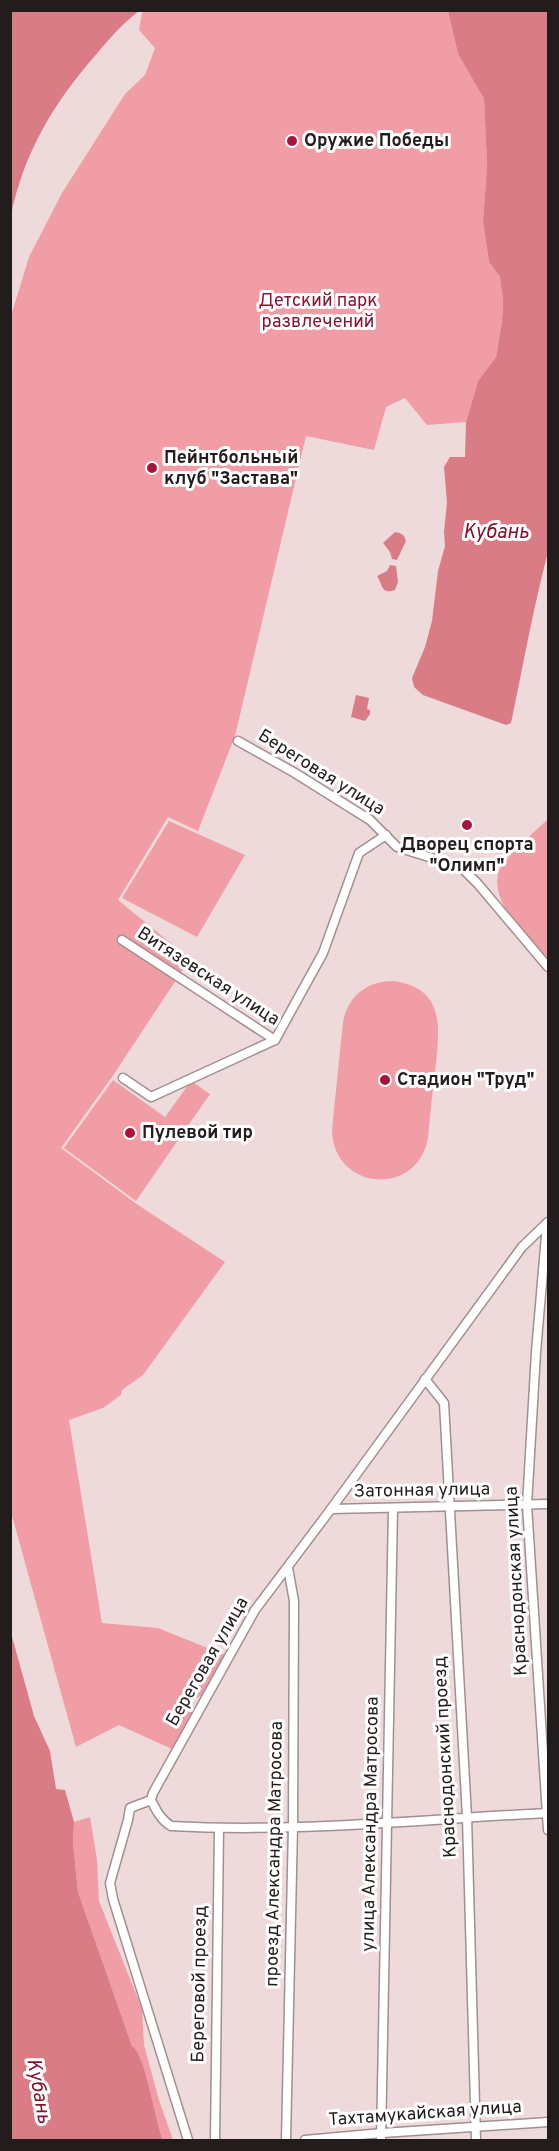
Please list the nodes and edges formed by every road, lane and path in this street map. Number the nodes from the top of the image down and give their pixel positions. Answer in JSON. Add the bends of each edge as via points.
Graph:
{"nodes":[{"id":1,"x":238,"y":741,"type":"dead end"},
{"id":2,"x":386,"y":835,"type":"junction"},
{"id":3,"x":122,"y":940,"type":"dead end"},
{"id":4,"x":549,"y":967,"type":"edge"},
{"id":5,"x":275,"y":1040,"type":"junction"},
{"id":6,"x":123,"y":1078,"type":"dead end"},
{"id":7,"x":548,"y":1223,"type":"edge"},
{"id":8,"x":424,"y":1379,"type":"junction"},
{"id":9,"x":527,"y":1504,"type":"junction"},
{"id":10,"x":549,"y":1504,"type":"edge"},
{"id":11,"x":449,"y":1508,"type":"junction"},
{"id":12,"x":331,"y":1509,"type":"junction"},
{"id":13,"x":393,"y":1509,"type":"junction"},
{"id":14,"x":288,"y":1568,"type":"junction"},
{"id":15,"x":151,"y":1800,"type":"junction"},
{"id":16,"x":548,"y":1813,"type":"edge"},
{"id":17,"x":467,"y":1817,"type":"junction"},
{"id":18,"x":388,"y":1822,"type":"junction"},
{"id":19,"x":293,"y":1826,"type":"junction"},
{"id":20,"x":219,"y":1829,"type":"junction"},
{"id":21,"x":549,"y":1830,"type":"edge"},
{"id":22,"x":549,"y":2122,"type":"edge"},
{"id":23,"x":475,"y":2126,"type":"junction"},
{"id":24,"x":381,"y":2137,"type":"edge"},
{"id":25,"x":188,"y":2140,"type":"edge"},
{"id":26,"x":216,"y":2140,"type":"edge"},
{"id":27,"x":286,"y":2140,"type":"edge"},
{"id":28,"x":304,"y":2140,"type":"edge"},
{"id":29,"x":476,"y":2140,"type":"edge"}],
"edges":[{"from":1,"to":2,"type":"street","name":"Береговая улица","via":[[296,773],[370,820]]},
{"from":2,"to":4,"type":"street","name":"Береговая улица","via":[[397,847],[461,867]]},
{"from":2,"to":5,"type":"street","name":"Береговая улица","via":[[359,853],[323,953]]},
{"from":3,"to":5,"type":"street","name":"Витязевская улица"},
{"from":5,"to":6,"type":"street","via":[[151,1097]]},
{"from":7,"to":8,"type":"street","name":"Береговая улица","via":[[522,1247]]},
{"from":7,"to":9,"type":"street","name":"Краснодонская улица"},
{"from":8,"to":11,"type":"street","name":"Краснодонский проезд","via":[[444,1403]]},
{"from":8,"to":12,"type":"street","name":"Береговая улица"},
{"from":9,"to":10,"type":"street","name":"Затонная улица"},
{"from":9,"to":11,"type":"street","name":"Затонная улица"},
{"from":9,"to":16,"type":"street","name":"Краснодонская улица"},
{"from":11,"to":13,"type":"street","name":"Затонная улица"},
{"from":11,"to":17,"type":"street","name":"Краснодонский проезд"},
{"from":12,"to":13,"type":"street","name":"Затонная улица"},
{"from":12,"to":14,"type":"street","name":"Береговая улица"},
{"from":13,"to":18,"type":"street","name":"улица Александра Матросова"},
{"from":14,"to":15,"type":"street","name":"Береговая улица","via":[[255,1610]]},
{"from":14,"to":19,"type":"street","name":"проезд Александра Матросова","via":[[294,1601]]},
{"from":15,"to":20,"type":"street","via":[[171,1826]]},
{"from":15,"to":25,"type":"street","name":"Береговая улица","via":[[130,1808],[110,1883]]},
{"from":16,"to":17,"type":"street"},
{"from":16,"to":21,"type":"street","name":"Краснодонская улица"},
{"from":17,"to":18,"type":"street"},
{"from":17,"to":23,"type":"street","name":"Краснодонский проезд"},
{"from":18,"to":19,"type":"street"},
{"from":18,"to":24,"type":"street","name":"улица Александра Матросова"},
{"from":19,"to":20,"type":"street"},
{"from":19,"to":27,"type":"street","name":"проезд Александра Матросова"},
{"from":20,"to":26,"type":"street","name":"Береговой проезд"},
{"from":22,"to":23,"type":"street","name":"Тахтамукайская улица"},
{"from":23,"to":24,"type":"street","name":"Тахтамукайская улица"},
{"from":23,"to":29,"type":"street","name":"Краснодонский проезд"},
{"from":24,"to":28,"type":"street","name":"Тахтамукайская улица"}]}
